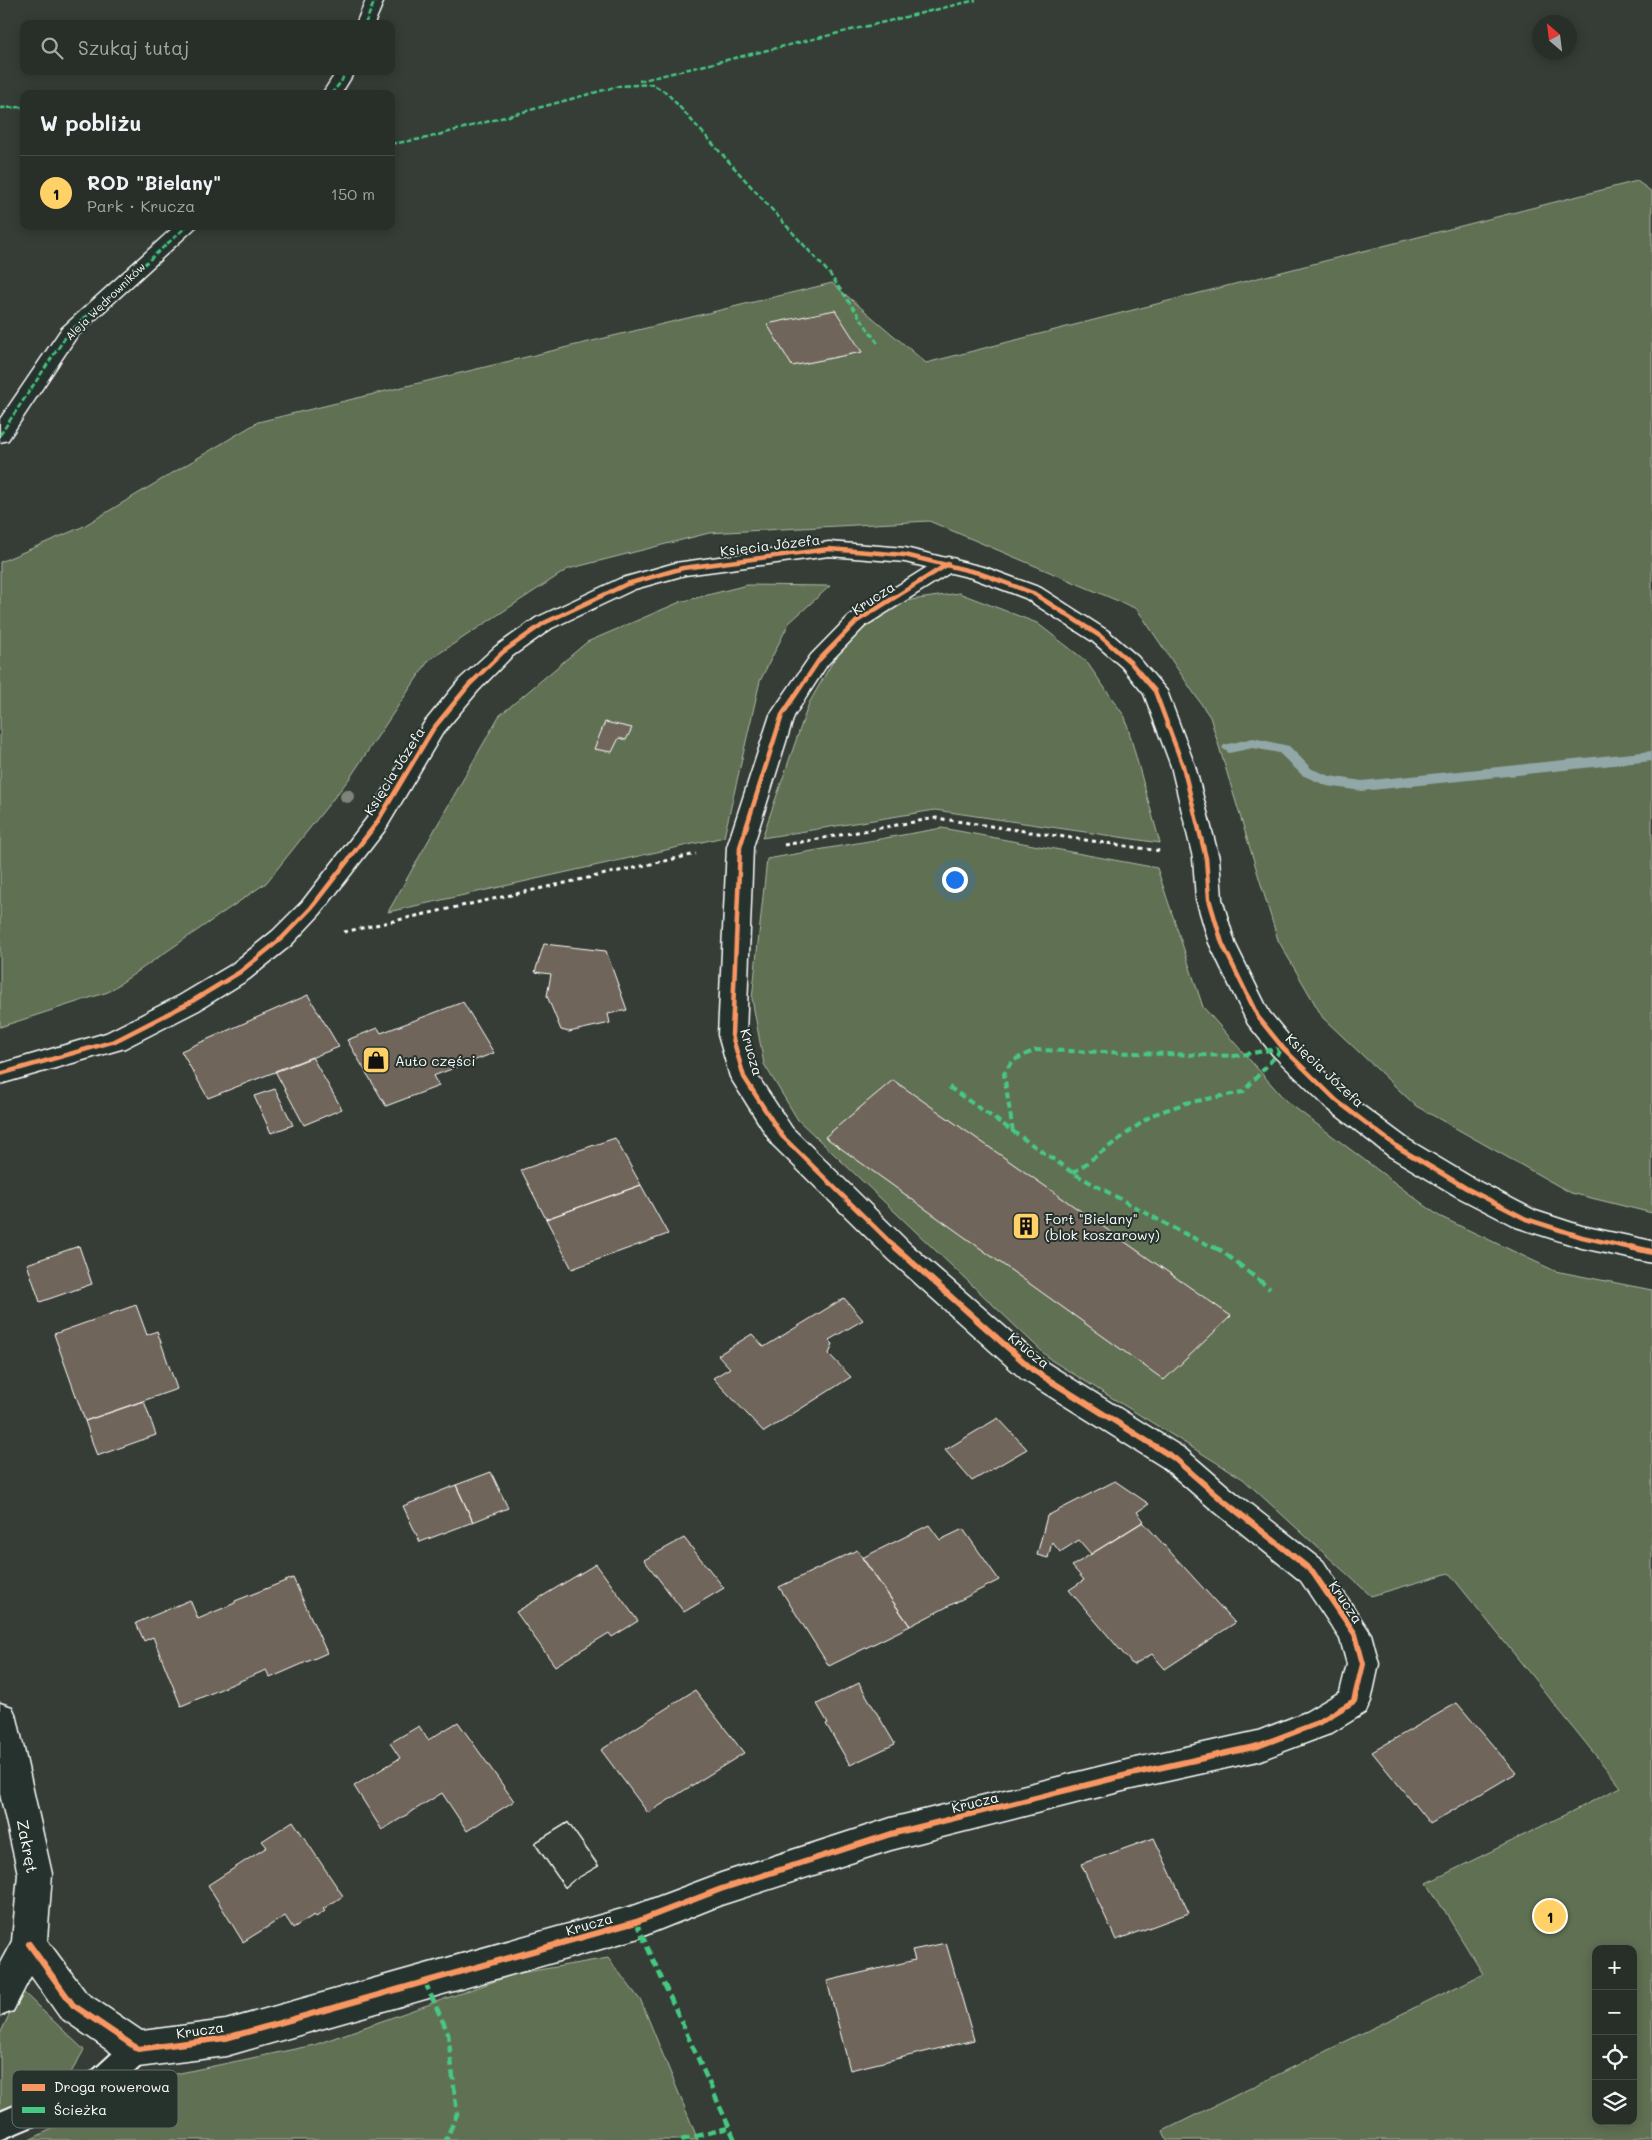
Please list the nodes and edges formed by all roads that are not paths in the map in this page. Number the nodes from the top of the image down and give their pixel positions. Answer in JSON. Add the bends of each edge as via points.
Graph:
{"nodes":[{"id":1,"x":375,"y":0,"type":"edge"},
{"id":2,"x":367,"y":20,"type":"edge"},
{"id":3,"x":344,"y":75,"type":"edge"},
{"id":4,"x":334,"y":90,"type":"edge"},
{"id":5,"x":183,"y":230,"type":"edge"},
{"id":6,"x":0,"y":435,"type":"edge"},
{"id":7,"x":948,"y":564,"type":"junction"},
{"id":8,"x":0,"y":1074,"type":"edge"},
{"id":9,"x":1652,"y":1252,"type":"edge"},
{"id":10,"x":0,"y":1718,"type":"edge"},
{"id":11,"x":29,"y":1944,"type":"junction"},
{"id":12,"x":0,"y":1999,"type":"edge"},
{"id":13,"x":138,"y":2049,"type":"junction"},
{"id":14,"x":114,"y":2070,"type":"edge"},
{"id":15,"x":12,"y":2121,"type":"edge"},
{"id":16,"x":0,"y":2126,"type":"edge"}],
"edges":[{"from":1,"to":2,"type":"street"},
{"from":3,"to":4,"type":"street"},
{"from":5,"to":6,"type":"street","name":"Aleja Wędrowników","via":[[69,332]]},
{"from":7,"to":8,"type":"street","name":"Księcia Józefa","via":[[905,555],[829,549],[739,559],[683,568],[627,584],[544,623],[503,652],[469,685],[433,729],[376,824],[311,908],[282,938],[240,972],[115,1041]]},
{"from":7,"to":9,"type":"street","name":"Księcia Józefa","via":[[1034,593],[1100,636],[1130,662],[1154,691],[1184,766],[1206,858],[1209,899],[1222,943],[1258,1017],[1289,1055],[1337,1101],[1399,1148],[1466,1188],[1526,1219],[1582,1237]]},
{"from":7,"to":13,"type":"street","name":"Krucza","via":[[857,621],[819,660],[782,715],[740,847],[732,1035],[744,1077],[782,1136],[900,1252],[1033,1370],[1174,1458],[1312,1571],[1355,1634],[1363,1664],[1354,1701],[1318,1723],[1258,1746],[892,1834],[721,1889],[636,1922],[226,2038]]},
{"from":10,"to":11,"type":"street","name":"Zakręt","via":[[35,1874]]},
{"from":11,"to":12,"type":"street","name":"Zakręt"},
{"from":11,"to":13,"type":"street","via":[[73,2005]]},
{"from":13,"to":14,"type":"lane"},
{"from":15,"to":16,"type":"lane"}]}
